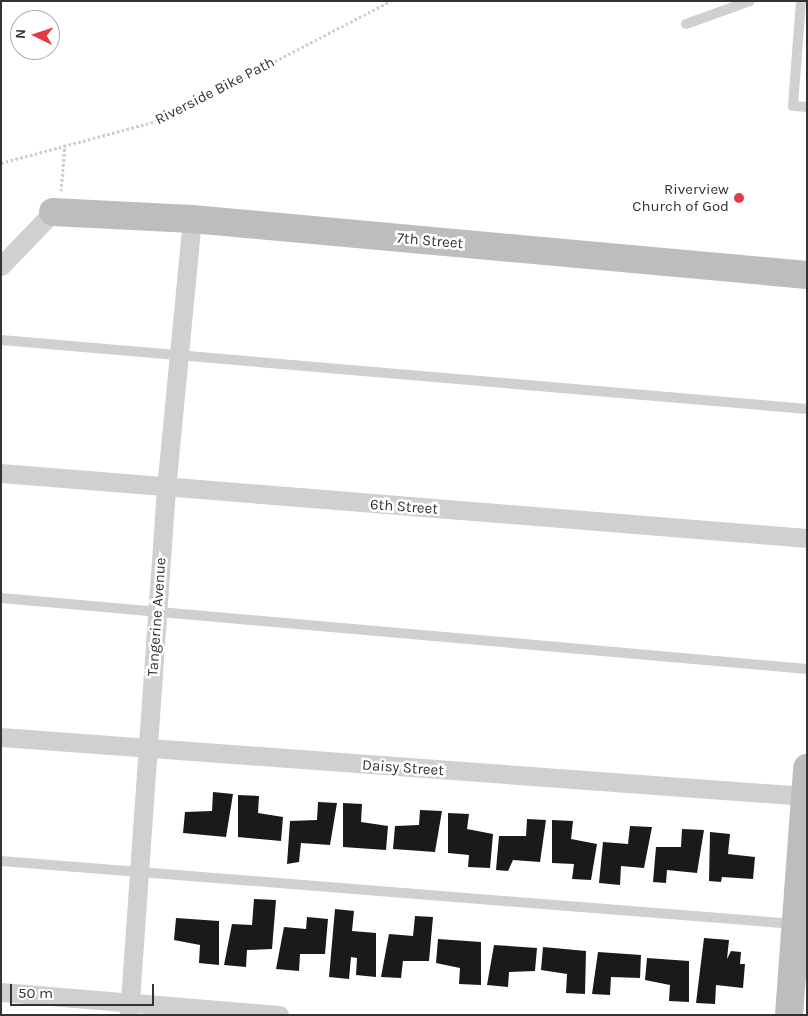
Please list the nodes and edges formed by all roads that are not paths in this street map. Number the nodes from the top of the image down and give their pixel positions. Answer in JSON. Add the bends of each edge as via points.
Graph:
{"nodes":[{"id":1,"x":750,"y":1,"type":"edge"},
{"id":2,"x":800,"y":1,"type":"edge"},
{"id":3,"x":686,"y":24,"type":"dead end"},
{"id":4,"x":807,"y":107,"type":"edge"},
{"id":5,"x":56,"y":212,"type":"joint"},
{"id":6,"x":192,"y":219,"type":"junction"},
{"id":7,"x":1,"y":266,"type":"edge"},
{"id":8,"x":807,"y":275,"type":"edge"},
{"id":9,"x":1,"y":340,"type":"edge"},
{"id":10,"x":179,"y":356,"type":"junction"},
{"id":11,"x":807,"y":409,"type":"edge"},
{"id":12,"x":1,"y":473,"type":"edge"},
{"id":13,"x":166,"y":489,"type":"junction"},
{"id":14,"x":807,"y":538,"type":"edge"},
{"id":15,"x":1,"y":598,"type":"edge"},
{"id":16,"x":158,"y":611,"type":"junction"},
{"id":17,"x":807,"y":670,"type":"edge"},
{"id":18,"x":1,"y":737,"type":"edge"},
{"id":19,"x":149,"y":751,"type":"junction"},
{"id":20,"x":807,"y":768,"type":"edge"},
{"id":21,"x":805,"y":796,"type":"junction"},
{"id":22,"x":1,"y":861,"type":"edge"},
{"id":23,"x":140,"y":872,"type":"junction"},
{"id":24,"x":800,"y":909,"type":"edge"},
{"id":25,"x":1,"y":992,"type":"edge"},
{"id":26,"x":129,"y":1008,"type":"edge"},
{"id":27,"x":279,"y":1015,"type":"edge"},
{"id":28,"x":789,"y":1015,"type":"edge"}],
"edges":[{"from":1,"to":3,"type":"lane"},
{"from":2,"to":4,"type":"lane","via":[[793,106]]},
{"from":5,"to":6,"type":"street","name":"7th Street"},
{"from":5,"to":7,"type":"street"},
{"from":6,"to":8,"type":"street","name":"7th Street"},
{"from":6,"to":10,"type":"street","name":"Tangerine Avenue"},
{"from":9,"to":10,"type":"lane"},
{"from":10,"to":11,"type":"lane"},
{"from":10,"to":13,"type":"street","name":"Tangerine Avenue"},
{"from":12,"to":13,"type":"street","name":"6th Street"},
{"from":13,"to":14,"type":"street","name":"6th Street"},
{"from":13,"to":16,"type":"street","name":"Tangerine Avenue"},
{"from":15,"to":16,"type":"lane"},
{"from":16,"to":17,"type":"lane"},
{"from":16,"to":19,"type":"street","name":"Tangerine Avenue"},
{"from":18,"to":19,"type":"street","name":"Daisy Street"},
{"from":19,"to":21,"type":"street","name":"Daisy Street"},
{"from":19,"to":23,"type":"street","name":"Tangerine Avenue"},
{"from":20,"to":21,"type":"street"},
{"from":21,"to":24,"type":"street"},
{"from":22,"to":23,"type":"lane"},
{"from":23,"to":24,"type":"lane"},
{"from":23,"to":26,"type":"street","name":"Tangerine Avenue"},
{"from":24,"to":28,"type":"street"},
{"from":25,"to":26,"type":"street"},
{"from":26,"to":27,"type":"street"}]}
